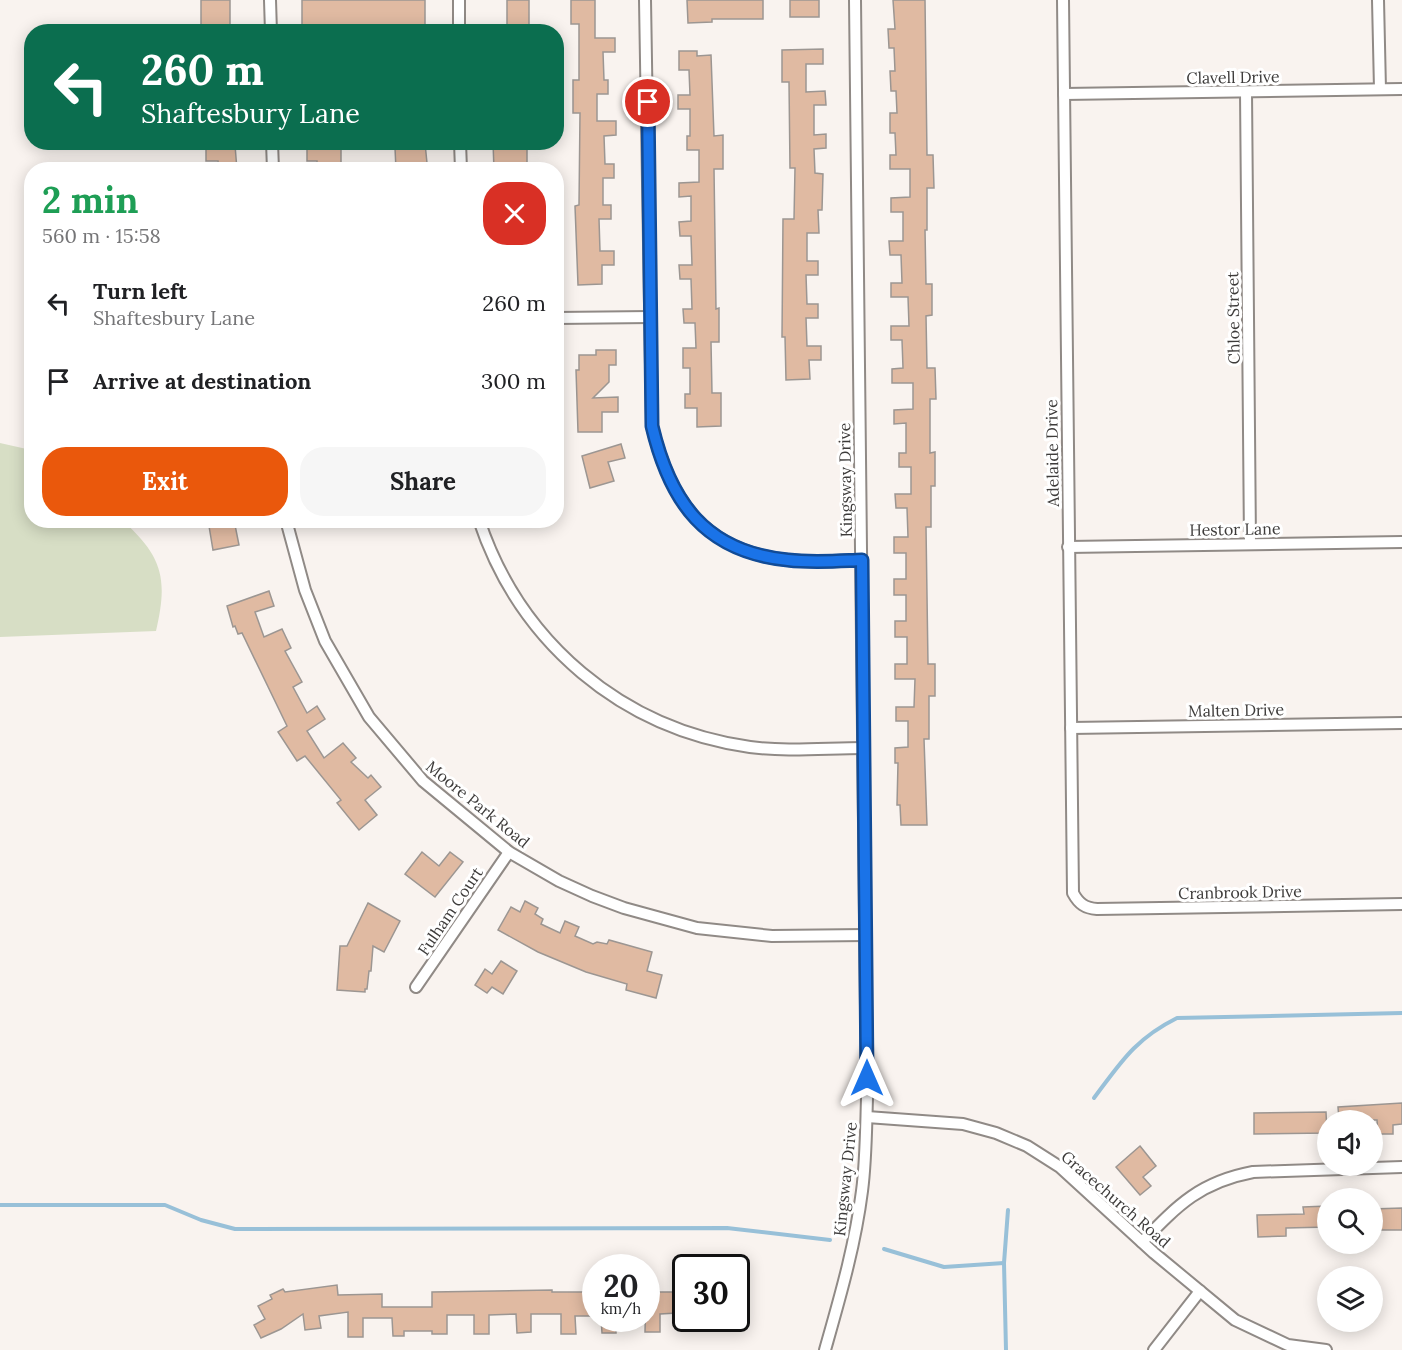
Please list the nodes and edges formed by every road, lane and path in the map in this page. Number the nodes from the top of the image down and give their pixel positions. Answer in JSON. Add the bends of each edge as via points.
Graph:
{"nodes":[{"id":1,"x":270,"y":0,"type":"edge"},
{"id":2,"x":459,"y":0,"type":"edge"},
{"id":3,"x":645,"y":0,"type":"edge"},
{"id":4,"x":855,"y":0,"type":"edge"},
{"id":5,"x":1063,"y":0,"type":"edge"},
{"id":6,"x":1378,"y":0,"type":"edge"},
{"id":7,"x":271,"y":24,"type":"edge"},
{"id":8,"x":459,"y":24,"type":"edge"},
{"id":9,"x":1402,"y":88,"type":"edge"},
{"id":10,"x":1380,"y":89,"type":"junction"},
{"id":11,"x":1246,"y":92,"type":"junction"},
{"id":12,"x":1064,"y":94,"type":"junction"},
{"id":13,"x":651,"y":317,"type":"junction"},
{"id":14,"x":564,"y":318,"type":"edge"},
{"id":15,"x":288,"y":528,"type":"edge"},
{"id":16,"x":482,"y":528,"type":"edge"},
{"id":17,"x":1402,"y":542,"type":"edge"},
{"id":18,"x":1250,"y":543,"type":"junction"},
{"id":19,"x":1068,"y":547,"type":"junction"},
{"id":20,"x":862,"y":560,"type":"junction"},
{"id":21,"x":1402,"y":723,"type":"edge"},
{"id":22,"x":1071,"y":728,"type":"junction"},
{"id":23,"x":864,"y":748,"type":"junction"},
{"id":24,"x":509,"y":852,"type":"junction"},
{"id":25,"x":1080,"y":904,"type":"joint"},
{"id":26,"x":1402,"y":904,"type":"edge"},
{"id":27,"x":866,"y":935,"type":"junction"},
{"id":28,"x":417,"y":987,"type":"dead end"},
{"id":29,"x":867,"y":1117,"type":"junction"},
{"id":30,"x":1402,"y":1167,"type":"edge"},
{"id":31,"x":1142,"y":1242,"type":"junction"},
{"id":32,"x":1200,"y":1291,"type":"junction"},
{"id":33,"x":825,"y":1350,"type":"edge"},
{"id":34,"x":1154,"y":1350,"type":"edge"},
{"id":35,"x":1326,"y":1350,"type":"edge"}],
"edges":[{"from":1,"to":7,"type":"street"},
{"from":2,"to":8,"type":"street"},
{"from":3,"to":13,"type":"street"},
{"from":4,"to":20,"type":"street","name":"Kingsway Drive"},
{"from":5,"to":12,"type":"street","name":"Adelaide Drive"},
{"from":6,"to":10,"type":"street"},
{"from":9,"to":10,"type":"street","name":"Clavell Drive"},
{"from":10,"to":11,"type":"street","name":"Clavell Drive"},
{"from":11,"to":12,"type":"street","name":"Clavell Drive"},
{"from":11,"to":18,"type":"street","name":"Chloe Street"},
{"from":12,"to":19,"type":"street","name":"Adelaide Drive"},
{"from":13,"to":14,"type":"street"},
{"from":13,"to":20,"type":"street","via":[[652,426],[673,488],[690,512],[716,538],[751,552],[788,560]]},
{"from":15,"to":24,"type":"street","name":"Moore Park Road","via":[[305,590],[325,641],[369,717],[423,782]]},
{"from":16,"to":23,"type":"street","via":[[500,571],[537,629],[576,668],[624,703],[679,729],[735,744]]},
{"from":17,"to":18,"type":"street","name":"Hestor Lane"},
{"from":18,"to":19,"type":"street","name":"Hestor Lane"},
{"from":19,"to":22,"type":"street","name":"Adelaide Drive"},
{"from":20,"to":23,"type":"street","name":"Kingsway Drive"},
{"from":21,"to":22,"type":"street","name":"Malten Drive"},
{"from":22,"to":25,"type":"street","name":"Adelaide Drive","via":[[1072,886]]},
{"from":23,"to":27,"type":"street","name":"Kingsway Drive"},
{"from":24,"to":27,"type":"street","name":"Moore Park Road","via":[[591,896],[697,928],[772,936]]},
{"from":24,"to":28,"type":"street","name":"Fulham Court"},
{"from":25,"to":26,"type":"street","name":"Cranbrook Drive","via":[[1097,909]]},
{"from":27,"to":29,"type":"street","name":"Kingsway Drive"},
{"from":29,"to":31,"type":"street","name":"Gracechurch Road","via":[[963,1124],[1027,1146],[1060,1167]]},
{"from":29,"to":33,"type":"street","name":"Kingsway Drive","via":[[862,1190],[851,1257]]},
{"from":30,"to":31,"type":"street","via":[[1264,1171],[1232,1177],[1179,1204]]},
{"from":31,"to":32,"type":"street","name":"Gracechurch Road"},
{"from":32,"to":34,"type":"street"},
{"from":32,"to":35,"type":"street","name":"Gracechurch Road","via":[[1235,1320],[1288,1345]]}]}
